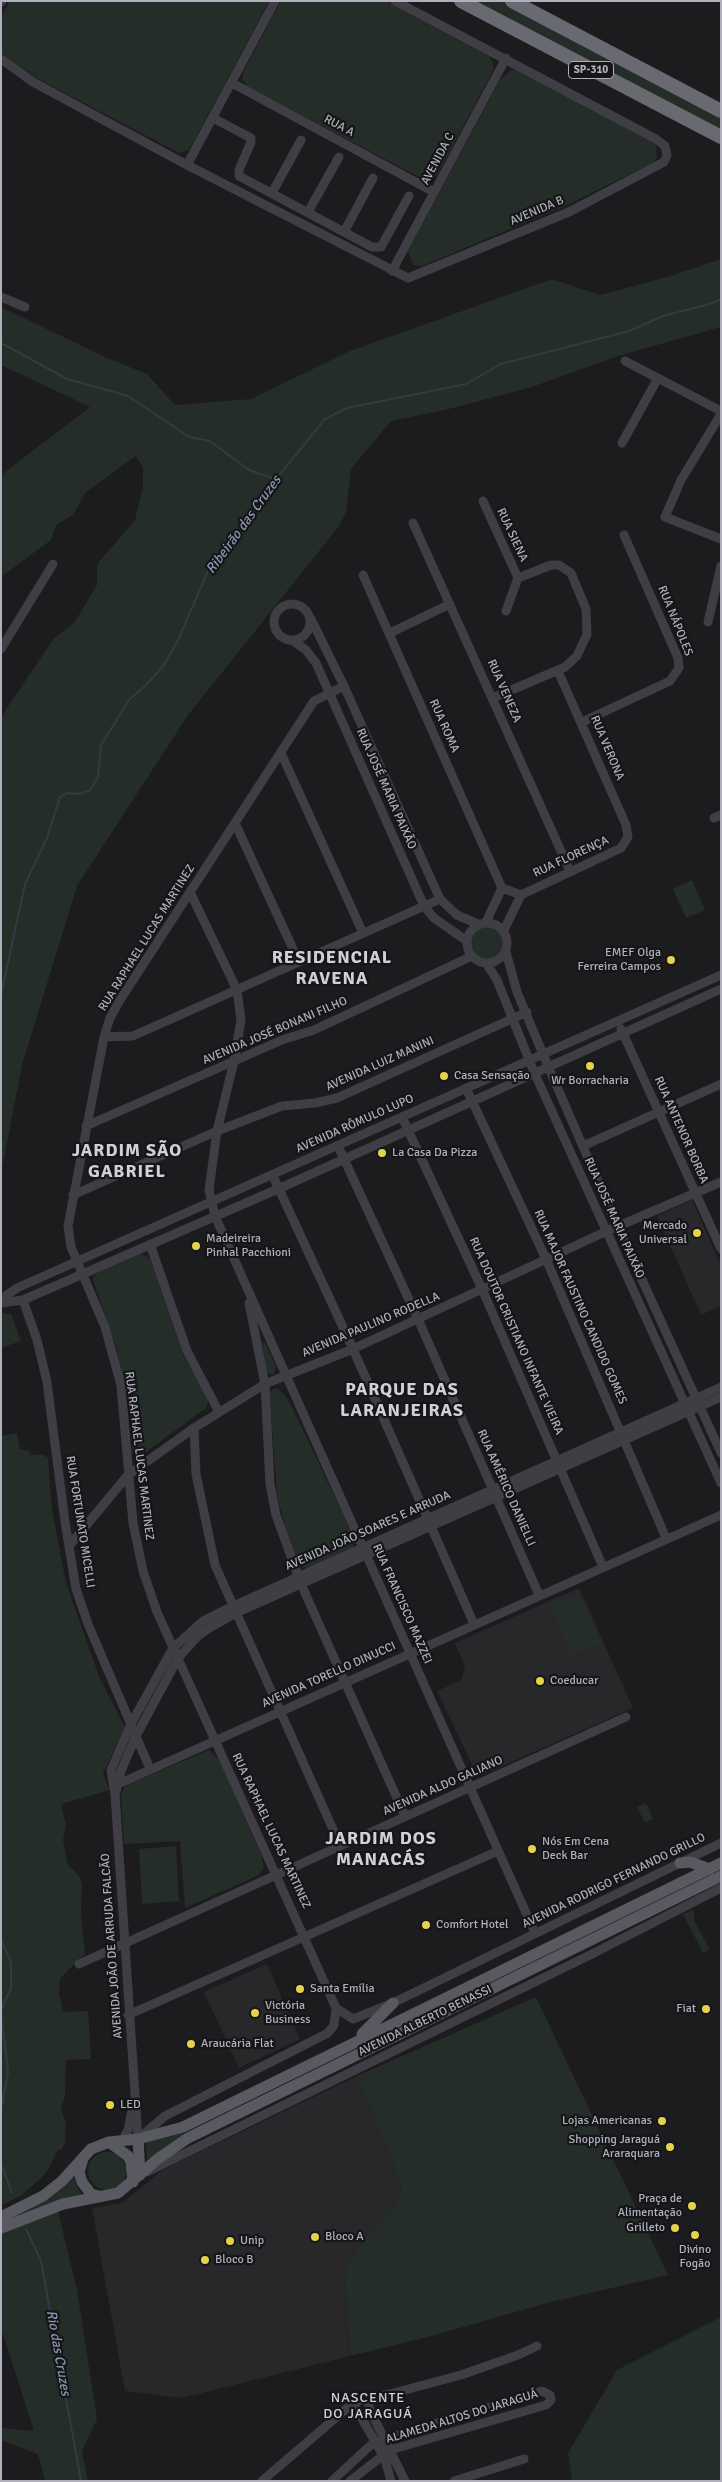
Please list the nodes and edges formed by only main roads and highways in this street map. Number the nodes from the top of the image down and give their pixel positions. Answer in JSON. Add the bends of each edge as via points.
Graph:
{"nodes":[{"id":1,"x":453,"y":1,"type":"edge"},
{"id":2,"x":461,"y":1,"type":"edge"},
{"id":3,"x":512,"y":1,"type":"edge"},
{"id":4,"x":526,"y":1,"type":"edge"},
{"id":5,"x":491,"y":17,"type":"junction"},
{"id":6,"x":547,"y":20,"type":"junction"},
{"id":7,"x":721,"y":111,"type":"edge"},
{"id":8,"x":721,"y":137,"type":"edge"},
{"id":9,"x":680,"y":1863,"type":"road end"},
{"id":10,"x":721,"y":1863,"type":"edge"},
{"id":11,"x":710,"y":1869,"type":"junction"},
{"id":12,"x":721,"y":1876,"type":"edge"},
{"id":13,"x":393,"y":2003,"type":"road end"},
{"id":14,"x":356,"y":2041,"type":"junction"},
{"id":15,"x":138,"y":2139,"type":"junction"},
{"id":16,"x":108,"y":2142,"type":"junction"},
{"id":17,"x":84,"y":2155,"type":"junction"},
{"id":18,"x":136,"y":2179,"type":"junction"},
{"id":19,"x":99,"y":2196,"type":"junction"},
{"id":20,"x":1,"y":2217,"type":"edge"},
{"id":21,"x":1,"y":2228,"type":"edge"}],
"edges":[{"from":1,"to":5,"type":"highway"},
{"from":2,"to":5,"type":"highway","number":"SP-310"},
{"from":3,"to":6,"type":"highway","number":"SP-310"},
{"from":4,"to":6,"type":"highway"},
{"from":5,"to":8,"type":"highway","number":"SP-310"},
{"from":6,"to":7,"type":"highway","number":"SP-310"},
{"from":9,"to":11,"type":"main road","via":[[690,1862]]},
{"from":10,"to":11,"type":"main road"},
{"from":11,"to":14,"type":"main road"},
{"from":12,"to":18,"type":"main road","via":[[188,2138]]},
{"from":13,"to":14,"type":"main road"},
{"from":14,"to":15,"type":"main road","via":[[183,2127]]},
{"from":15,"to":16,"type":"main road"},
{"from":15,"to":18,"type":"main road"},
{"from":16,"to":17,"type":"main road"},
{"from":16,"to":18,"type":"main road","via":[[128,2156]]},
{"from":17,"to":19,"type":"main road","via":[[79,2172],[82,2182],[91,2194]]},
{"from":17,"to":20,"type":"main road","via":[[62,2181],[43,2196]]},
{"from":18,"to":19,"type":"main road","via":[[118,2193]]},
{"from":19,"to":21,"type":"main road","via":[[63,2204]]}]}
